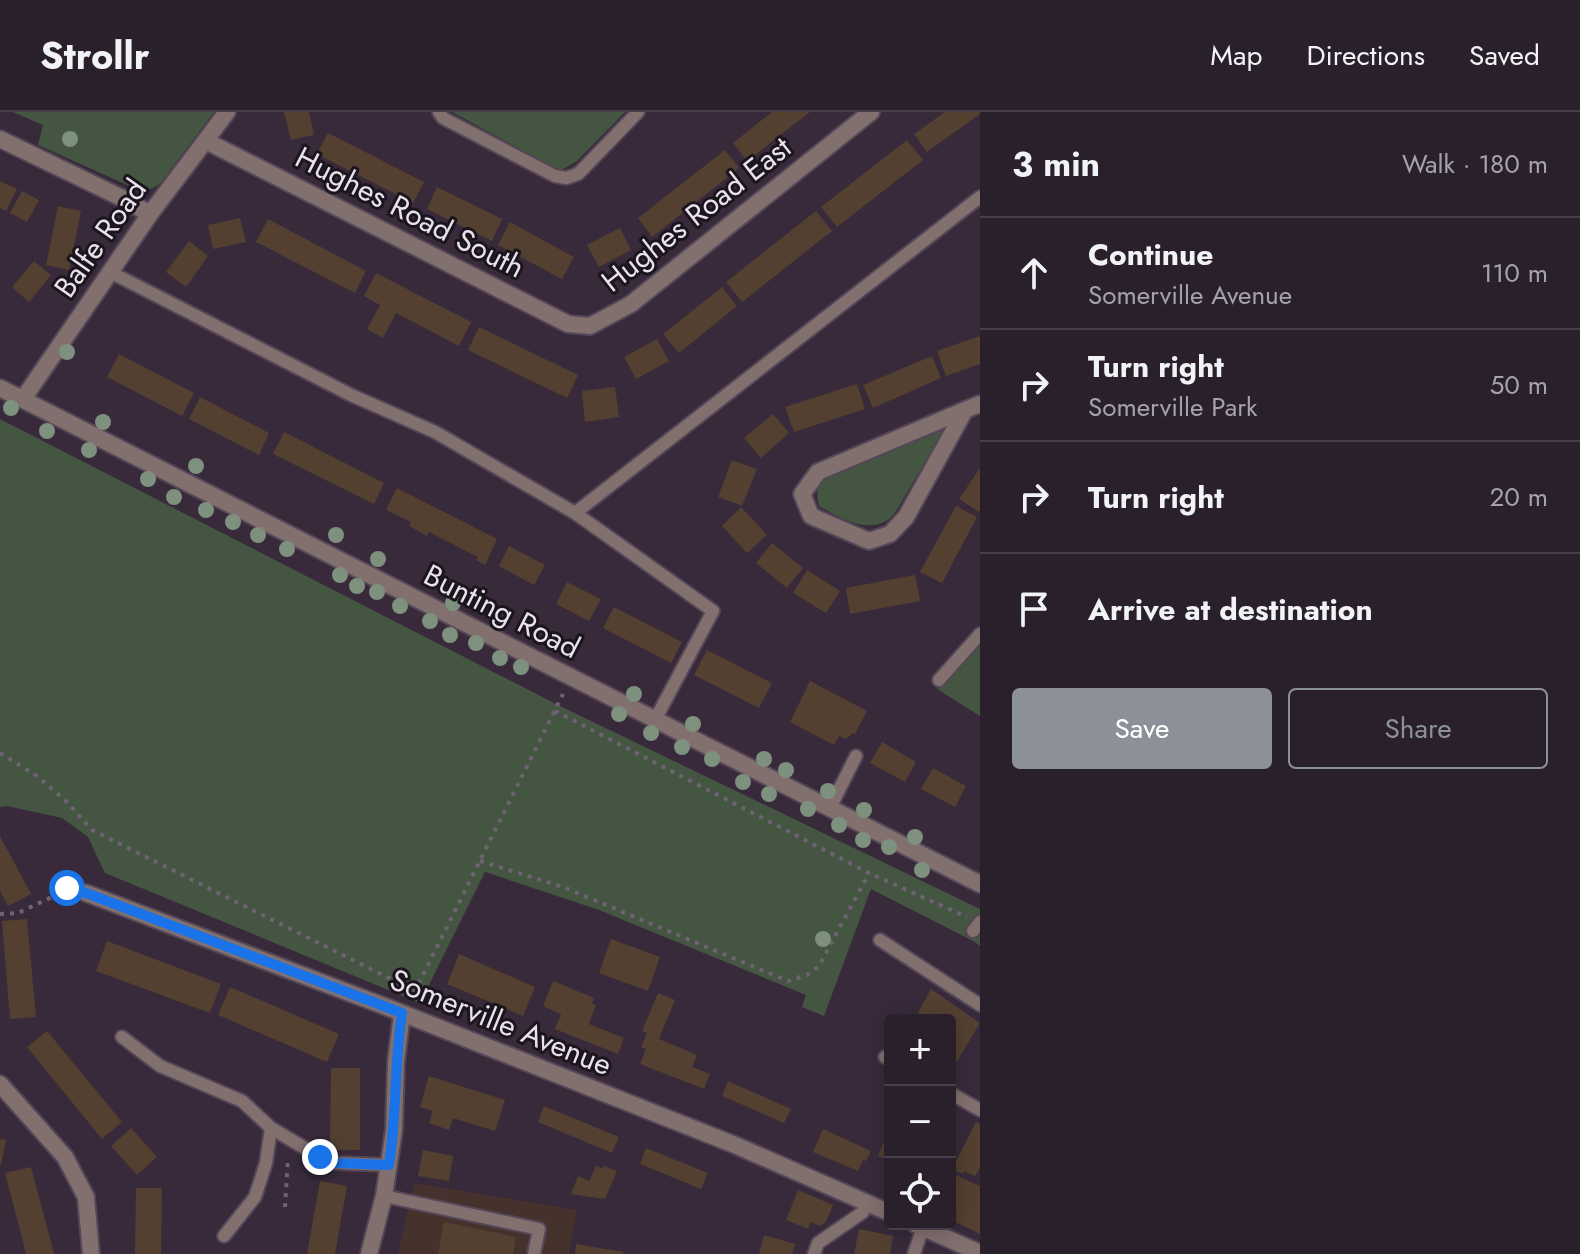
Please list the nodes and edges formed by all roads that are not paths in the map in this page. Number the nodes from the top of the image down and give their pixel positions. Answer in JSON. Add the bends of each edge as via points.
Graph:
{"nodes":[{"id":1,"x":227,"y":112,"type":"edge"},
{"id":2,"x":439,"y":112,"type":"edge"},
{"id":3,"x":638,"y":112,"type":"edge"},
{"id":4,"x":871,"y":112,"type":"edge"},
{"id":5,"x":0,"y":139,"type":"edge"},
{"id":6,"x":206,"y":141,"type":"junction"},
{"id":7,"x":980,"y":197,"type":"edge"},
{"id":8,"x":150,"y":214,"type":"junction"},
{"id":9,"x":110,"y":272,"type":"junction"},
{"id":10,"x":590,"y":326,"type":"joint"},
{"id":11,"x":0,"y":388,"type":"edge"},
{"id":12,"x":23,"y":399,"type":"junction"},
{"id":13,"x":972,"y":407,"type":"edge"},
{"id":14,"x":575,"y":513,"type":"junction"},
{"id":15,"x":980,"y":634,"type":"edge"},
{"id":16,"x":939,"y":680,"type":"dead end"},
{"id":17,"x":655,"y":720,"type":"junction"},
{"id":18,"x":856,"y":756,"type":"dead end"},
{"id":19,"x":830,"y":808,"type":"junction"},
{"id":20,"x":980,"y":884,"type":"edge"},
{"id":21,"x":86,"y":893,"type":"road end"},
{"id":22,"x":880,"y":940,"type":"dead end"},
{"id":23,"x":980,"y":1005,"type":"edge"},
{"id":24,"x":402,"y":1013,"type":"junction"},
{"id":25,"x":122,"y":1037,"type":"dead end"},
{"id":26,"x":0,"y":1084,"type":"edge"},
{"id":27,"x":956,"y":1096,"type":"edge"},
{"id":28,"x":980,"y":1110,"type":"edge"},
{"id":29,"x":271,"y":1128,"type":"junction"},
{"id":30,"x":389,"y":1165,"type":"junction"},
{"id":31,"x":384,"y":1196,"type":"junction"},
{"id":32,"x":865,"y":1202,"type":"junction"},
{"id":33,"x":884,"y":1210,"type":"edge"},
{"id":34,"x":918,"y":1230,"type":"edge"},
{"id":35,"x":928,"y":1230,"type":"edge"},
{"id":36,"x":224,"y":1236,"type":"dead end"},
{"id":37,"x":980,"y":1253,"type":"edge"},
{"id":38,"x":91,"y":1254,"type":"edge"},
{"id":39,"x":369,"y":1254,"type":"edge"},
{"id":40,"x":534,"y":1254,"type":"edge"},
{"id":41,"x":814,"y":1254,"type":"edge"},
{"id":42,"x":914,"y":1254,"type":"edge"}],
"edges":[{"from":1,"to":6,"type":"street","name":"Balfe Road"},
{"from":2,"to":3,"type":"lane","via":[[566,178],[578,174]]},
{"from":4,"to":10,"type":"street","name":"Hughes Road East","via":[[631,304]]},
{"from":5,"to":8,"type":"street"},
{"from":6,"to":8,"type":"street","name":"Balfe Road"},
{"from":6,"to":10,"type":"street","name":"Hughes Road South","via":[[568,324]]},
{"from":7,"to":14,"type":"lane"},
{"from":8,"to":9,"type":"street","name":"Balfe Road"},
{"from":9,"to":12,"type":"street","name":"Balfe Road"},
{"from":9,"to":14,"type":"lane","via":[[435,432]]},
{"from":11,"to":12,"type":"street","name":"Bunting Road"},
{"from":12,"to":17,"type":"street","name":"Bunting Road"},
{"from":13,"to":13,"type":"street","via":[[818,472],[802,494],[811,516],[869,541],[890,534],[906,517]]},
{"from":14,"to":17,"type":"lane","via":[[713,611]]},
{"from":15,"to":16,"type":"lane"},
{"from":17,"to":19,"type":"street","name":"Bunting Road"},
{"from":18,"to":19,"type":"lane"},
{"from":19,"to":20,"type":"street","name":"Bunting Road"},
{"from":21,"to":24,"type":"street","name":"Somerville Avenue"},
{"from":22,"to":23,"type":"lane"},
{"from":24,"to":30,"type":"street"},
{"from":24,"to":32,"type":"street","name":"Somerville Avenue"},
{"from":25,"to":29,"type":"lane","via":[[160,1066],[242,1101]]},
{"from":26,"to":38,"type":"street","via":[[65,1157],[86,1197]]},
{"from":27,"to":28,"type":"lane"},
{"from":29,"to":30,"type":"lane","via":[[336,1163]]},
{"from":29,"to":36,"type":"lane","via":[[255,1197]]},
{"from":30,"to":31,"type":"street"},
{"from":31,"to":39,"type":"street"},
{"from":31,"to":40,"type":"lane","via":[[539,1229]]},
{"from":32,"to":33,"type":"street","name":"Somerville Avenue"},
{"from":32,"to":41,"type":"lane","via":[[863,1212],[818,1243]]},
{"from":34,"to":42,"type":"lane"},
{"from":35,"to":37,"type":"street"}]}
